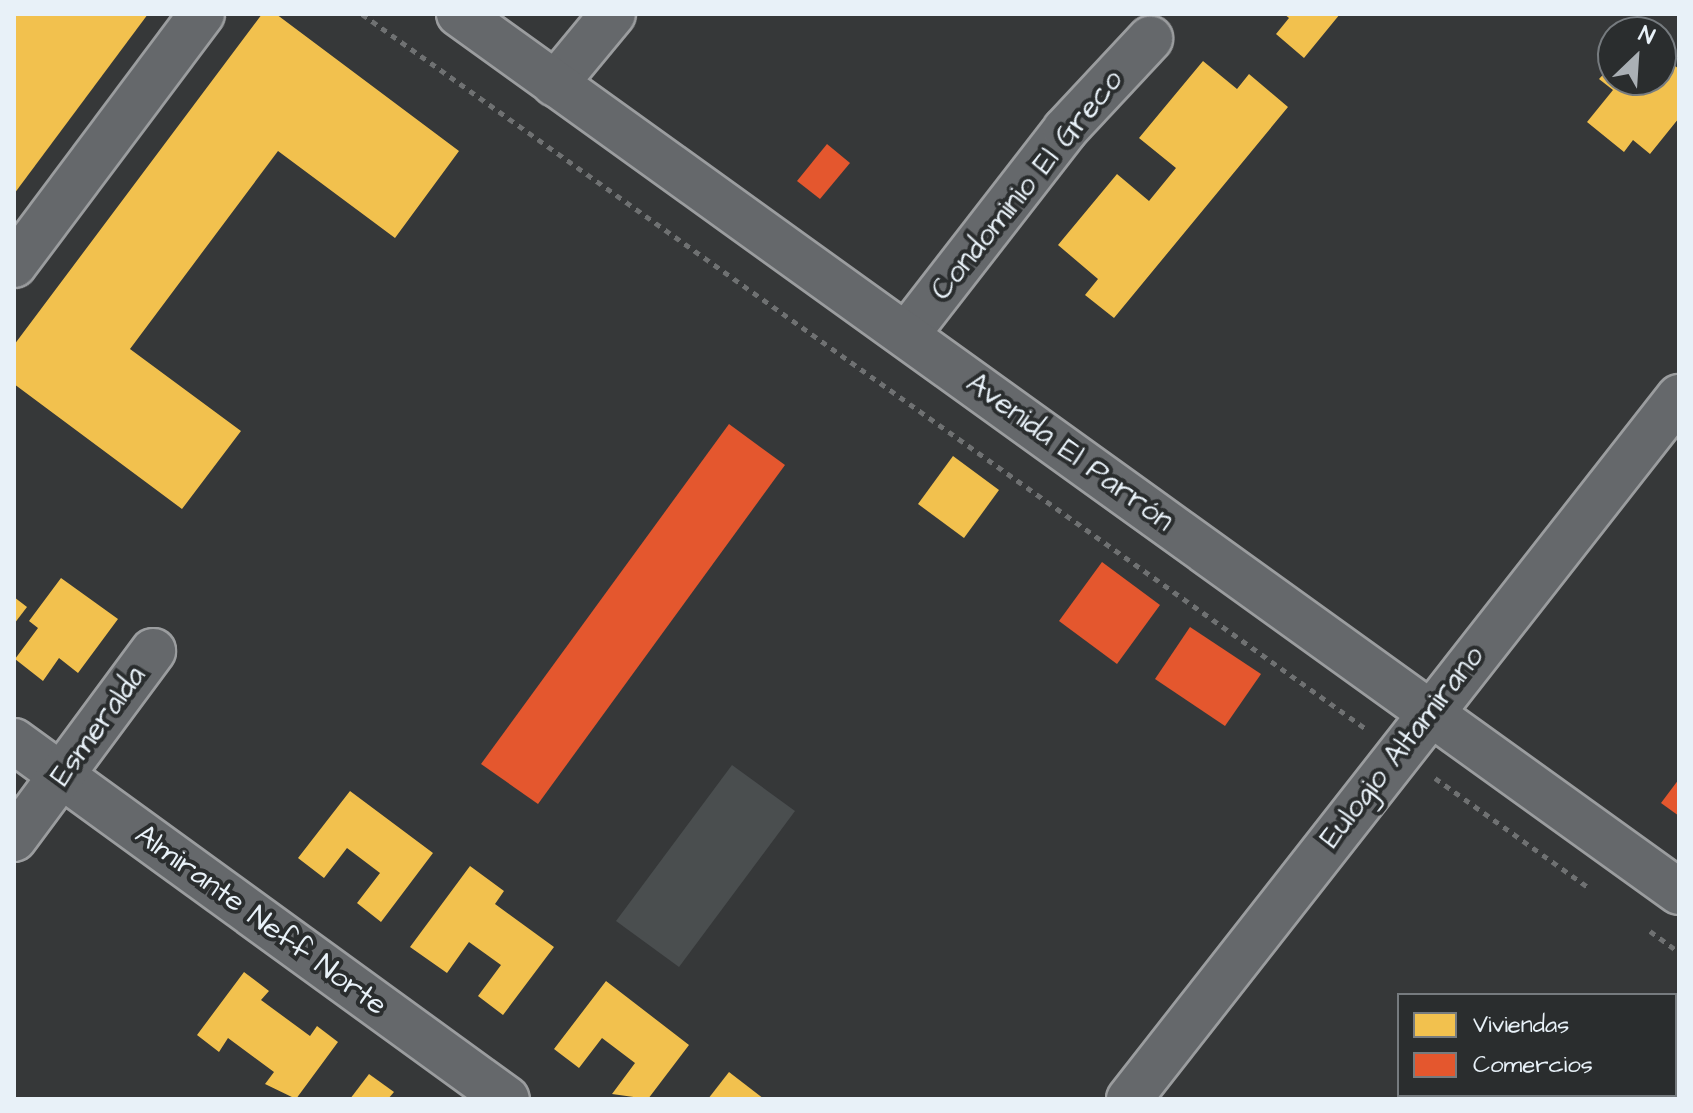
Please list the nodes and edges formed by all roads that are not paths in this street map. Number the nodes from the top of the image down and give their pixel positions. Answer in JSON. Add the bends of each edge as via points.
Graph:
{"nodes":[{"id":1,"x":202,"y":14,"type":"edge"},
{"id":2,"x":459,"y":14,"type":"edge"},
{"id":3,"x":613,"y":14,"type":"edge"},
{"id":4,"x":1150,"y":39,"type":"dead end"},
{"id":5,"x":555,"y":84,"type":"junction"},
{"id":6,"x":14,"y":265,"type":"edge"},
{"id":7,"x":907,"y":334,"type":"junction"},
{"id":8,"x":1679,"y":397,"type":"edge"},
{"id":9,"x":153,"y":651,"type":"dead end"},
{"id":10,"x":1428,"y":712,"type":"junction"},
{"id":11,"x":14,"y":741,"type":"edge"},
{"id":12,"x":61,"y":775,"type":"junction"},
{"id":13,"x":14,"y":839,"type":"edge"},
{"id":14,"x":1679,"y":892,"type":"edge"},
{"id":15,"x":507,"y":1099,"type":"edge"},
{"id":16,"x":1129,"y":1099,"type":"edge"}],
"edges":[{"from":1,"to":6,"type":"street"},
{"from":2,"to":5,"type":"street","name":"Avenida El Parrón"},
{"from":3,"to":5,"type":"street"},
{"from":4,"to":7,"type":"street","name":"Condominio El Greco","via":[[1065,130]]},
{"from":5,"to":7,"type":"street","name":"Avenida El Parrón"},
{"from":7,"to":10,"type":"street","name":"Avenida El Parrón"},
{"from":8,"to":10,"type":"street","name":"Eulogio Altamirano"},
{"from":9,"to":12,"type":"street","name":"Esmeralda"},
{"from":10,"to":14,"type":"street","name":"Avenida El Parrón"},
{"from":10,"to":16,"type":"street","name":"Eulogio Altamirano"},
{"from":11,"to":12,"type":"street","name":"Almirante Neff Norte"},
{"from":12,"to":13,"type":"street","name":"Esmeralda"},
{"from":12,"to":15,"type":"street","name":"Almirante Neff Norte"}]}
